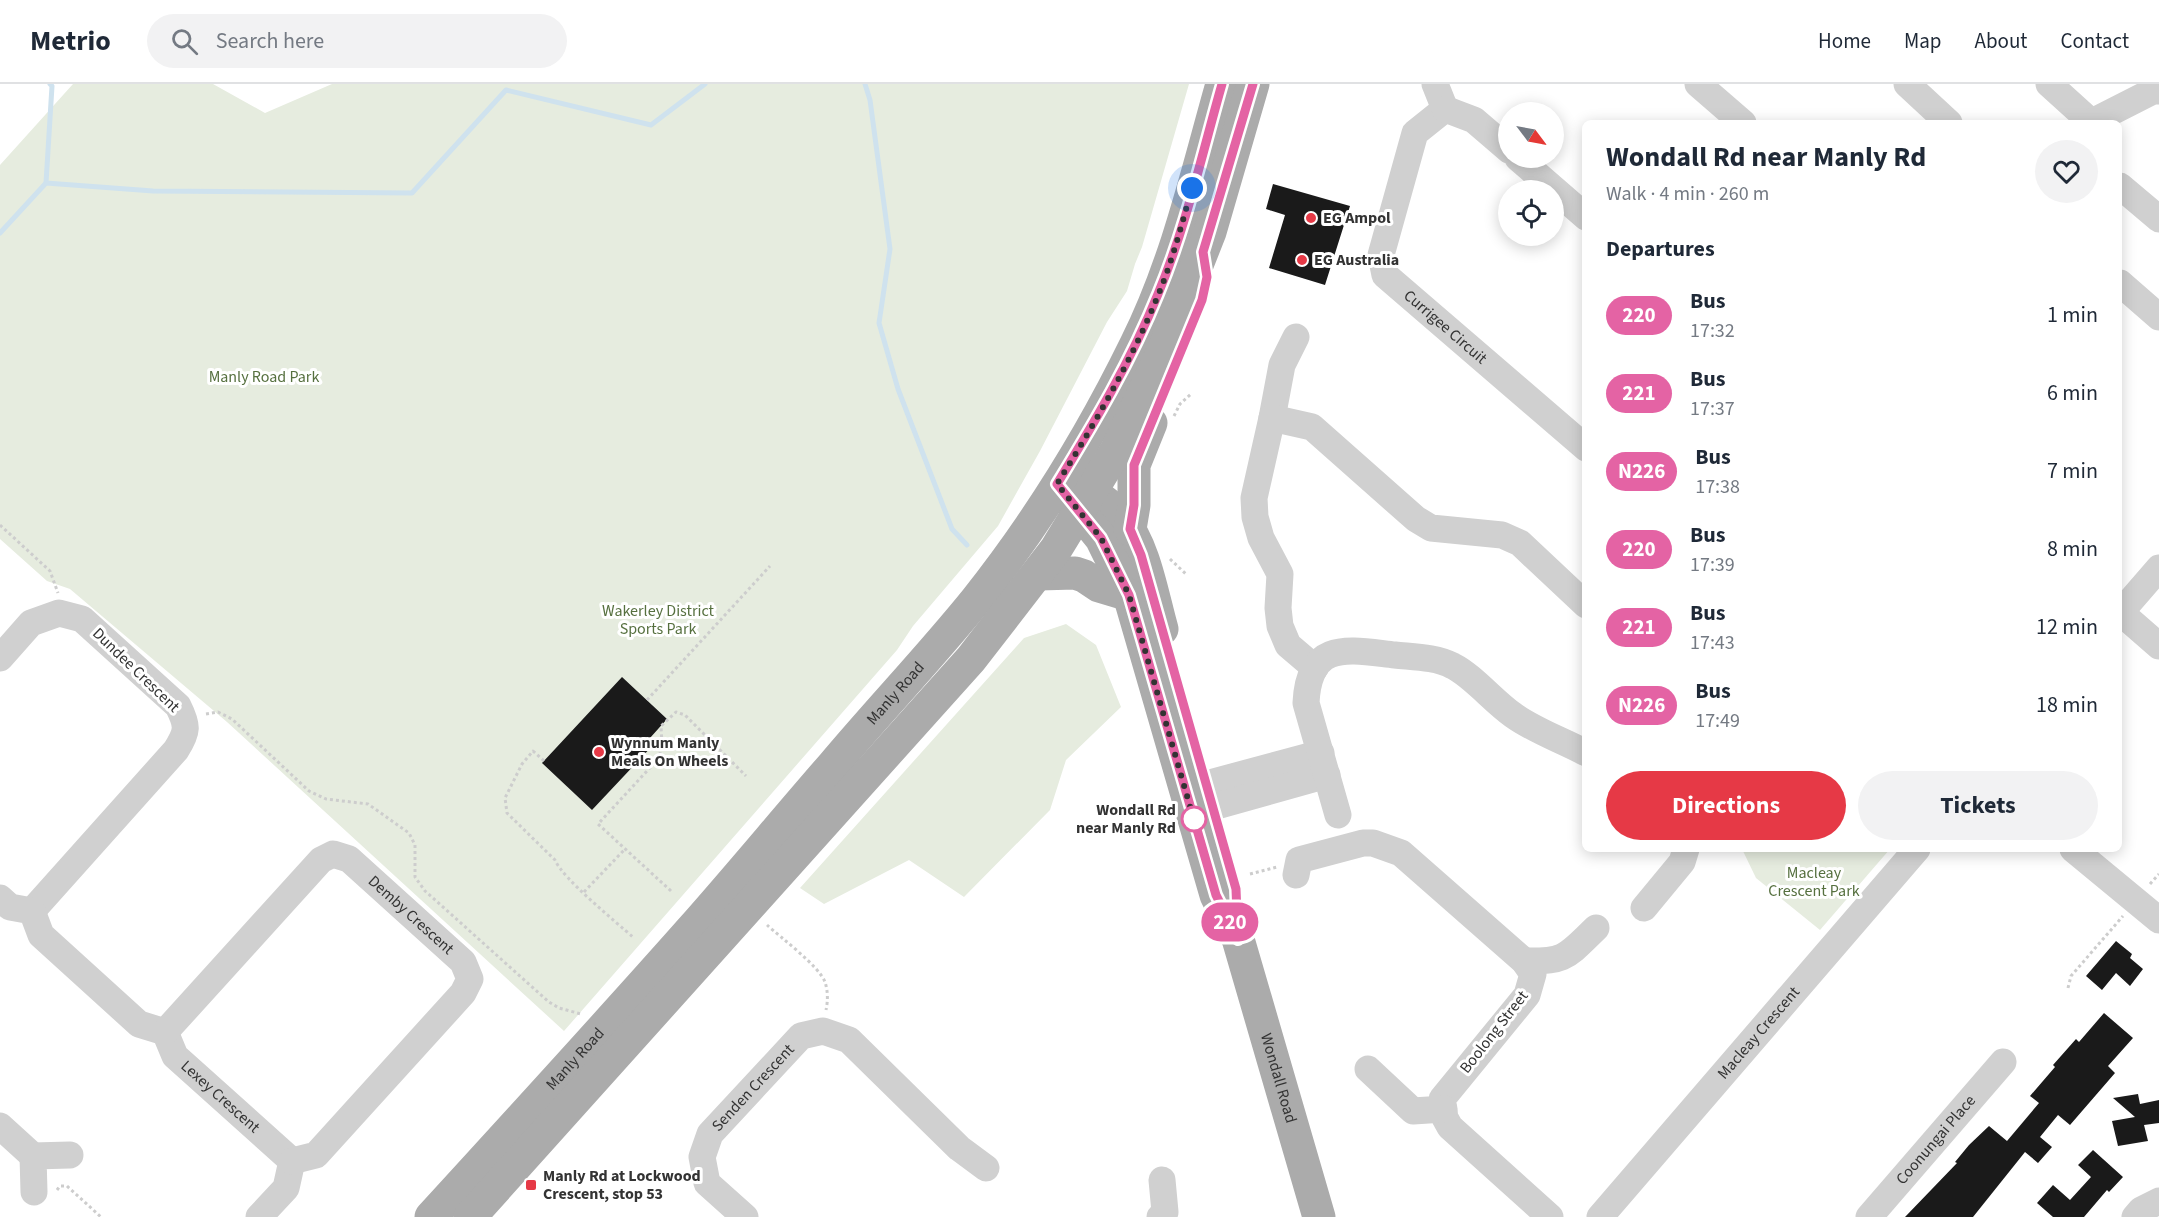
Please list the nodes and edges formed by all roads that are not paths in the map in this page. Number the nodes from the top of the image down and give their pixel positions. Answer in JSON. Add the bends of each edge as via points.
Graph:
{"nodes":[{"id":1,"x":1222,"y":84,"type":"edge"},
{"id":2,"x":1253,"y":84,"type":"edge"},
{"id":3,"x":1435,"y":84,"type":"edge"},
{"id":4,"x":1698,"y":84,"type":"edge"},
{"id":5,"x":1907,"y":84,"type":"edge"},
{"id":6,"x":2049,"y":84,"type":"edge"},
{"id":7,"x":2159,"y":91,"type":"edge"},
{"id":8,"x":1445,"y":109,"type":"junction"},
{"id":9,"x":1740,"y":120,"type":"edge"},
{"id":10,"x":1946,"y":120,"type":"edge"},
{"id":11,"x":2089,"y":120,"type":"edge"},
{"id":12,"x":2096,"y":120,"type":"edge"},
{"id":13,"x":1498,"y":141,"type":"edge"},
{"id":14,"x":1530,"y":168,"type":"edge"},
{"id":15,"x":2122,"y":188,"type":"edge"},
{"id":16,"x":1582,"y":214,"type":"edge"},
{"id":17,"x":2159,"y":219,"type":"edge"},
{"id":18,"x":1203,"y":252,"type":"junction"},
{"id":19,"x":2122,"y":285,"type":"edge"},
{"id":20,"x":2159,"y":316,"type":"edge"},
{"id":21,"x":1296,"y":337,"type":"dead end"},
{"id":22,"x":1272,"y":418,"type":"junction"},
{"id":23,"x":1582,"y":445,"type":"edge"},
{"id":24,"x":1060,"y":479,"type":"junction"},
{"id":25,"x":1086,"y":502,"type":"junction"},
{"id":26,"x":1130,"y":529,"type":"junction"},
{"id":27,"x":2159,"y":568,"type":"edge"},
{"id":28,"x":1039,"y":574,"type":"junction"},
{"id":29,"x":1129,"y":595,"type":"junction"},
{"id":30,"x":1582,"y":601,"type":"edge"},
{"id":31,"x":2122,"y":610,"type":"edge"},
{"id":32,"x":2122,"y":614,"type":"edge"},
{"id":33,"x":2159,"y":646,"type":"edge"},
{"id":34,"x":0,"y":658,"type":"edge"},
{"id":35,"x":1315,"y":668,"type":"junction"},
{"id":36,"x":1582,"y":751,"type":"edge"},
{"id":37,"x":1324,"y":764,"type":"junction"},
{"id":38,"x":1210,"y":796,"type":"junction"},
{"id":39,"x":1338,"y":815,"type":"dead end"},
{"id":40,"x":1685,"y":852,"type":"edge"},
{"id":41,"x":1914,"y":852,"type":"edge"},
{"id":42,"x":2077,"y":852,"type":"edge"},
{"id":43,"x":1296,"y":875,"type":"dead end"},
{"id":44,"x":0,"y":898,"type":"edge"},
{"id":45,"x":1644,"y":908,"type":"dead end"},
{"id":46,"x":32,"y":911,"type":"junction"},
{"id":47,"x":2159,"y":920,"type":"edge"},
{"id":48,"x":1596,"y":928,"type":"dead end"},
{"id":49,"x":1238,"y":939,"type":"junction"},
{"id":50,"x":1524,"y":961,"type":"junction"},
{"id":51,"x":165,"y":1032,"type":"junction"},
{"id":52,"x":2003,"y":1062,"type":"dead end"},
{"id":53,"x":1368,"y":1069,"type":"dead end"},
{"id":54,"x":1444,"y":1109,"type":"junction"},
{"id":55,"x":0,"y":1126,"type":"edge"},
{"id":56,"x":70,"y":1155,"type":"dead end"},
{"id":57,"x":33,"y":1156,"type":"junction"},
{"id":58,"x":292,"y":1161,"type":"junction"},
{"id":59,"x":986,"y":1168,"type":"dead end"},
{"id":60,"x":1162,"y":1180,"type":"dead end"},
{"id":61,"x":34,"y":1192,"type":"road end"},
{"id":62,"x":2159,"y":1201,"type":"edge"},
{"id":63,"x":1165,"y":1215,"type":"edge"},
{"id":64,"x":260,"y":1217,"type":"edge"},
{"id":65,"x":431,"y":1217,"type":"edge"},
{"id":66,"x":470,"y":1217,"type":"edge"},
{"id":67,"x":745,"y":1217,"type":"edge"},
{"id":68,"x":1319,"y":1217,"type":"edge"},
{"id":69,"x":1550,"y":1217,"type":"edge"},
{"id":70,"x":1600,"y":1217,"type":"edge"},
{"id":71,"x":1869,"y":1217,"type":"edge"},
{"id":72,"x":2135,"y":1217,"type":"edge"}],
"edges":[{"from":1,"to":24,"type":"main road","name":"Manly Road","via":[[1159,293],[1117,382]]},
{"from":2,"to":18,"type":"main road","name":"Manly Road"},
{"from":3,"to":8,"type":"street"},
{"from":4,"to":9,"type":"street"},
{"from":5,"to":10,"type":"street"},
{"from":6,"to":11,"type":"street"},
{"from":7,"to":12,"type":"street"},
{"from":8,"to":13,"type":"street","via":[[1474,120]]},
{"from":8,"to":23,"type":"street","name":"Currigee Circuit","via":[[1415,133],[1381,255],[1385,275]]},
{"from":14,"to":16,"type":"street"},
{"from":15,"to":17,"type":"street"},
{"from":18,"to":25,"type":"main road","name":"Manly Road","via":[[1142,400]]},
{"from":18,"to":26,"type":"main road","via":[[1207,277],[1202,300],[1134,465]]},
{"from":19,"to":20,"type":"street"},
{"from":21,"to":22,"type":"street","via":[[1282,365]]},
{"from":22,"to":30,"type":"street","via":[[1312,427],[1431,528],[1502,535],[1520,543]]},
{"from":22,"to":35,"type":"street","via":[[1254,498],[1255,517],[1280,574],[1280,626],[1288,645]]},
{"from":24,"to":25,"type":"main road","name":"Wondall Road"},
{"from":24,"to":65,"type":"main road","name":"Manly Road","via":[[1003,564],[940,642],[694,926]]},
{"from":25,"to":26,"type":"main road","name":"Wondall Road","via":[[1116,513]]},
{"from":25,"to":28,"type":"main road","name":"Manly Road"},
{"from":25,"to":29,"type":"main road","name":"Wondall Road","via":[[1095,529]]},
{"from":26,"to":38,"type":"main road","name":"Wondall Road","via":[[1141,555]]},
{"from":27,"to":31,"type":"street"},
{"from":28,"to":29,"type":"main road","via":[[1075,573]]},
{"from":28,"to":66,"type":"main road","name":"Manly Road","via":[[971,659]]},
{"from":29,"to":49,"type":"main road","name":"Wondall Road","via":[[1216,895]]},
{"from":32,"to":33,"type":"street"},
{"from":34,"to":46,"type":"street","name":"Dundee Crescent","via":[[31,623],[58,613],[82,619],[178,706],[185,720],[186,735],[176,750]]},
{"from":35,"to":36,"type":"street","via":[[1330,653],[1347,649],[1441,661],[1456,667],[1528,725]]},
{"from":35,"to":37,"type":"street","via":[[1307,684],[1306,703]]},
{"from":37,"to":38,"type":"street"},
{"from":37,"to":39,"type":"street"},
{"from":38,"to":49,"type":"main road","name":"Wondall Road","via":[[1236,889]]},
{"from":40,"to":45,"type":"street","via":[[1682,862]]},
{"from":41,"to":70,"type":"street","name":"Macleay Crescent"},
{"from":42,"to":47,"type":"street"},
{"from":43,"to":50,"type":"street","via":[[1299,860],[1362,843],[1401,853]]},
{"from":44,"to":46,"type":"street","via":[[10,907]]},
{"from":46,"to":51,"type":"street","via":[[41,935],[139,1024]]},
{"from":48,"to":50,"type":"street","via":[[1568,955],[1550,961]]},
{"from":49,"to":68,"type":"main road","name":"Wondall Road"},
{"from":50,"to":54,"type":"street","name":"Boolong Street","via":[[1533,974],[1527,995],[1442,1099]]},
{"from":51,"to":58,"type":"street","name":"Lexey Crescent","via":[[174,1056]]},
{"from":51,"to":58,"type":"street","name":"Demby Crescent","via":[[321,860],[333,854],[349,859],[463,962],[470,979],[463,993],[316,1155]]},
{"from":52,"to":71,"type":"street","name":"Coonungai Place"},
{"from":53,"to":54,"type":"street","via":[[1410,1114]]},
{"from":54,"to":69,"type":"street","via":[[1450,1127]]},
{"from":55,"to":57,"type":"street"},
{"from":56,"to":57,"type":"street"},
{"from":57,"to":61,"type":"street"},
{"from":58,"to":64,"type":"street","via":[[286,1188]]},
{"from":59,"to":67,"type":"street","name":"Senden Crescent","via":[[959,1148],[849,1041],[823,1031],[801,1036],[711,1134],[702,1157],[707,1183]]},
{"from":60,"to":63,"type":"street"},
{"from":62,"to":72,"type":"street"}]}
